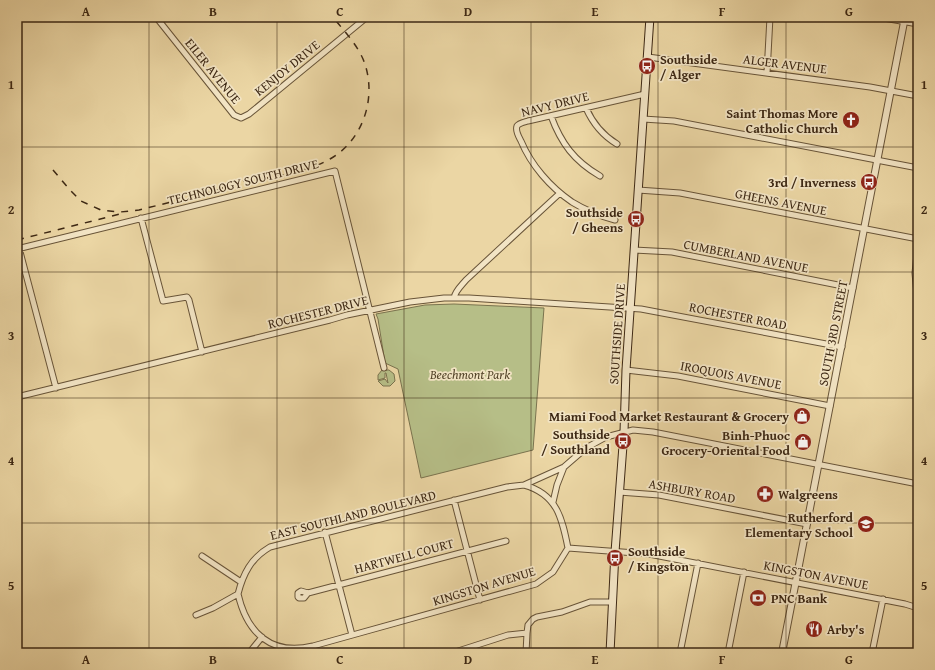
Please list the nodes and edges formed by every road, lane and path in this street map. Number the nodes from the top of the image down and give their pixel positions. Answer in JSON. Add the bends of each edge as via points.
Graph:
{"nodes":[{"id":1,"x":156,"y":17,"type":"edge"},
{"id":2,"x":367,"y":17,"type":"edge"},
{"id":3,"x":650,"y":17,"type":"edge"},
{"id":4,"x":770,"y":17,"type":"edge"},
{"id":5,"x":878,"y":17,"type":"edge"},
{"id":6,"x":905,"y":19,"type":"edge"},
{"id":7,"x":918,"y":24,"type":"edge"},
{"id":8,"x":648,"y":57,"type":"junction"},
{"id":9,"x":767,"y":73,"type":"junction"},
{"id":10,"x":891,"y":90,"type":"junction"},
{"id":11,"x":645,"y":94,"type":"junction"},
{"id":12,"x":918,"y":96,"type":"edge"},
{"id":13,"x":586,"y":108,"type":"junction"},
{"id":14,"x":551,"y":116,"type":"junction"},
{"id":15,"x":239,"y":118,"type":"joint"},
{"id":16,"x":643,"y":119,"type":"junction"},
{"id":17,"x":617,"y":144,"type":"dead end"},
{"id":18,"x":878,"y":160,"type":"junction"},
{"id":19,"x":918,"y":168,"type":"edge"},
{"id":20,"x":600,"y":176,"type":"dead end"},
{"id":21,"x":638,"y":190,"type":"junction"},
{"id":22,"x":560,"y":193,"type":"junction"},
{"id":23,"x":141,"y":218,"type":"junction"},
{"id":24,"x":615,"y":220,"type":"dead end"},
{"id":25,"x":864,"y":229,"type":"junction"},
{"id":26,"x":918,"y":239,"type":"edge"},
{"id":27,"x":918,"y":245,"type":"edge"},
{"id":28,"x":18,"y":249,"type":"edge"},
{"id":29,"x":634,"y":250,"type":"junction"},
{"id":30,"x":853,"y":288,"type":"junction"},
{"id":31,"x":454,"y":298,"type":"junction"},
{"id":32,"x":918,"y":305,"type":"edge"},
{"id":33,"x":631,"y":308,"type":"junction"},
{"id":34,"x":370,"y":310,"type":"junction"},
{"id":35,"x":842,"y":347,"type":"junction"},
{"id":36,"x":202,"y":352,"type":"junction"},
{"id":37,"x":384,"y":368,"type":"dead end"},
{"id":38,"x":626,"y":370,"type":"junction"},
{"id":39,"x":56,"y":388,"type":"junction"},
{"id":40,"x":17,"y":397,"type":"edge"},
{"id":41,"x":830,"y":406,"type":"junction"},
{"id":42,"x":624,"y":432,"type":"junction"},
{"id":43,"x":819,"y":465,"type":"junction"},
{"id":44,"x":564,"y":468,"type":"junction"},
{"id":45,"x":918,"y":484,"type":"edge"},
{"id":46,"x":524,"y":485,"type":"junction"},
{"id":47,"x":619,"y":492,"type":"junction"},
{"id":48,"x":454,"y":500,"type":"junction"},
{"id":49,"x":553,"y":502,"type":"junction"},
{"id":50,"x":808,"y":524,"type":"junction"},
{"id":51,"x":325,"y":532,"type":"junction"},
{"id":52,"x":506,"y":541,"type":"dead end"},
{"id":53,"x":568,"y":548,"type":"junction"},
{"id":54,"x":467,"y":551,"type":"junction"},
{"id":55,"x":615,"y":552,"type":"junction"},
{"id":56,"x":202,"y":556,"type":"dead end"},
{"id":57,"x":698,"y":564,"type":"junction"},
{"id":58,"x":744,"y":572,"type":"junction"},
{"id":59,"x":241,"y":582,"type":"junction"},
{"id":60,"x":796,"y":583,"type":"junction"},
{"id":61,"x":338,"y":585,"type":"junction"},
{"id":62,"x":308,"y":593,"type":"dead end"},
{"id":63,"x":238,"y":594,"type":"junction"},
{"id":64,"x":882,"y":599,"type":"junction"},
{"id":65,"x":480,"y":600,"type":"junction"},
{"id":66,"x":613,"y":602,"type":"junction"},
{"id":67,"x":918,"y":608,"type":"edge"},
{"id":68,"x":196,"y":615,"type":"dead end"},
{"id":69,"x":527,"y":633,"type":"junction"},
{"id":70,"x":352,"y":635,"type":"junction"},
{"id":71,"x":262,"y":637,"type":"junction"},
{"id":72,"x":249,"y":653,"type":"edge"},
{"id":73,"x":452,"y":653,"type":"edge"},
{"id":74,"x":526,"y":653,"type":"edge"},
{"id":75,"x":610,"y":653,"type":"edge"},
{"id":76,"x":680,"y":653,"type":"edge"},
{"id":77,"x":728,"y":653,"type":"edge"},
{"id":78,"x":782,"y":653,"type":"edge"},
{"id":79,"x":872,"y":653,"type":"edge"}],
"edges":[{"from":1,"to":15,"type":"street","name":"EILER AVENUE"},
{"from":2,"to":15,"type":"street","name":"KENJOY DRIVE","via":[[243,118]]},
{"from":3,"to":8,"type":"main road","name":"SOUTHSIDE DRIVE"},
{"from":4,"to":9,"type":"street"},
{"from":5,"to":6,"type":"street"},
{"from":6,"to":7,"type":"street"},
{"from":6,"to":10,"type":"street","name":"SOUTH 3RD STREET"},
{"from":8,"to":9,"type":"street","name":"ALGER AVENUE"},
{"from":8,"to":11,"type":"main road","name":"SOUTHSIDE DRIVE"},
{"from":9,"to":10,"type":"street","name":"ALGER AVENUE"},
{"from":10,"to":12,"type":"street","name":"ALGER AVENUE"},
{"from":10,"to":18,"type":"street","name":"SOUTH 3RD STREET"},
{"from":11,"to":13,"type":"street","name":"NAVY DRIVE"},
{"from":11,"to":16,"type":"main road","name":"SOUTHSIDE DRIVE"},
{"from":13,"to":14,"type":"street","name":"NAVY DRIVE"},
{"from":13,"to":17,"type":"street","via":[[600,132]]},
{"from":14,"to":20,"type":"street","via":[[564,145],[580,162]]},
{"from":14,"to":22,"type":"street","name":"NAVY DRIVE","via":[[519,124],[517,132],[530,158]]},
{"from":16,"to":18,"type":"street","via":[[674,120]]},
{"from":16,"to":21,"type":"main road","name":"SOUTHSIDE DRIVE"},
{"from":18,"to":19,"type":"street"},
{"from":18,"to":25,"type":"street","name":"SOUTH 3RD STREET"},
{"from":21,"to":25,"type":"street","name":"GHEENS AVENUE","via":[[680,193]]},
{"from":21,"to":29,"type":"main road","name":"SOUTHSIDE DRIVE"},
{"from":22,"to":24,"type":"street","name":"NAVY DRIVE","via":[[593,213]]},
{"from":22,"to":31,"type":"street","via":[[466,280]]},
{"from":23,"to":28,"type":"street","name":"TECHNOLOGY SOUTH DRIVE"},
{"from":23,"to":34,"type":"street","name":"TECHNOLOGY SOUTH DRIVE","via":[[335,171]]},
{"from":23,"to":36,"type":"street","via":[[163,302],[187,297]]},
{"from":25,"to":26,"type":"street","name":"GHEENS AVENUE"},
{"from":25,"to":30,"type":"street","name":"SOUTH 3RD STREET"},
{"from":27,"to":32,"type":"street","via":[[915,273]]},
{"from":28,"to":39,"type":"street"},
{"from":29,"to":30,"type":"street","name":"CUMBERLAND AVENUE","via":[[672,252]]},
{"from":29,"to":33,"type":"main road","name":"SOUTHSIDE DRIVE"},
{"from":30,"to":35,"type":"street","name":"SOUTH 3RD STREET"},
{"from":31,"to":33,"type":"street","name":"ROCHESTER DRIVE"},
{"from":31,"to":34,"type":"street","name":"ROCHESTER DRIVE","via":[[416,301]]},
{"from":33,"to":35,"type":"street","name":"ROCHESTER ROAD"},
{"from":33,"to":38,"type":"main road","name":"SOUTHSIDE DRIVE"},
{"from":34,"to":36,"type":"street","name":"ROCHESTER DRIVE"},
{"from":34,"to":37,"type":"street"},
{"from":35,"to":41,"type":"street","name":"SOUTH 3RD STREET"},
{"from":36,"to":39,"type":"street","name":"ROCHESTER DRIVE"},
{"from":38,"to":41,"type":"street","name":"IROQUOIS AVENUE","via":[[678,376]]},
{"from":38,"to":42,"type":"main road","name":"SOUTHSIDE DRIVE"},
{"from":39,"to":40,"type":"street","name":"ROCHESTER DRIVE"},
{"from":41,"to":43,"type":"street","name":"SOUTH 3RD STREET"},
{"from":42,"to":43,"type":"street","via":[[653,432]]},
{"from":42,"to":44,"type":"street","via":[[596,441]]},
{"from":42,"to":47,"type":"main road","name":"SOUTHSIDE DRIVE"},
{"from":43,"to":45,"type":"street"},
{"from":43,"to":50,"type":"street","name":"SOUTH 3RD STREET"},
{"from":44,"to":46,"type":"street","name":"EAST SOUTHLAND BOULEVARD"},
{"from":44,"to":49,"type":"street","via":[[556,485]]},
{"from":46,"to":48,"type":"street","name":"EAST SOUTHLAND BOULEVARD"},
{"from":46,"to":49,"type":"street","via":[[538,490]]},
{"from":47,"to":50,"type":"street","name":"ASHBURY ROAD","via":[[659,495]]},
{"from":47,"to":55,"type":"main road","name":"SOUTHSIDE DRIVE"},
{"from":48,"to":51,"type":"street","name":"EAST SOUTHLAND BOULEVARD"},
{"from":48,"to":54,"type":"street"},
{"from":49,"to":53,"type":"street","via":[[564,527]]},
{"from":50,"to":60,"type":"street","name":"SOUTH 3RD STREET"},
{"from":51,"to":59,"type":"street","name":"EAST SOUTHLAND BOULEVARD","via":[[270,547],[254,559]]},
{"from":51,"to":61,"type":"street"},
{"from":52,"to":54,"type":"street","name":"HARTWELL COURT"},
{"from":53,"to":55,"type":"street","name":"KINGSTON AVENUE"},
{"from":53,"to":65,"type":"street","name":"KINGSTON AVENUE","via":[[556,568],[543,580]]},
{"from":54,"to":61,"type":"street","name":"HARTWELL COURT"},
{"from":54,"to":65,"type":"street"},
{"from":55,"to":57,"type":"street","name":"KINGSTON AVENUE","via":[[649,554]]},
{"from":55,"to":66,"type":"main road","name":"SOUTHSIDE DRIVE"},
{"from":56,"to":59,"type":"street"},
{"from":57,"to":58,"type":"street","name":"KINGSTON AVENUE"},
{"from":57,"to":76,"type":"street"},
{"from":58,"to":60,"type":"street","name":"KINGSTON AVENUE"},
{"from":58,"to":77,"type":"street"},
{"from":59,"to":63,"type":"street","name":"EAST SOUTHLAND BOULEVARD"},
{"from":60,"to":64,"type":"street","name":"KINGSTON AVENUE"},
{"from":60,"to":78,"type":"street","name":"SOUTH 3RD STREET"},
{"from":61,"to":62,"type":"street","name":"HARTWELL COURT"},
{"from":61,"to":70,"type":"street"},
{"from":63,"to":68,"type":"street"},
{"from":63,"to":71,"type":"street","name":"KINGSTON AVENUE","via":[[249,623]]},
{"from":64,"to":67,"type":"street","name":"KINGSTON AVENUE"},
{"from":64,"to":79,"type":"street"},
{"from":65,"to":70,"type":"street","name":"KINGSTON AVENUE"},
{"from":66,"to":69,"type":"street","via":[[590,602],[562,612],[537,616],[528,625]]},
{"from":66,"to":75,"type":"main road","name":"SOUTHSIDE DRIVE"},
{"from":69,"to":73,"type":"street","via":[[508,635]]},
{"from":69,"to":74,"type":"street"},
{"from":70,"to":71,"type":"street","name":"KINGSTON AVENUE","via":[[305,648],[291,649],[277,646]]},
{"from":71,"to":72,"type":"street"}]}
